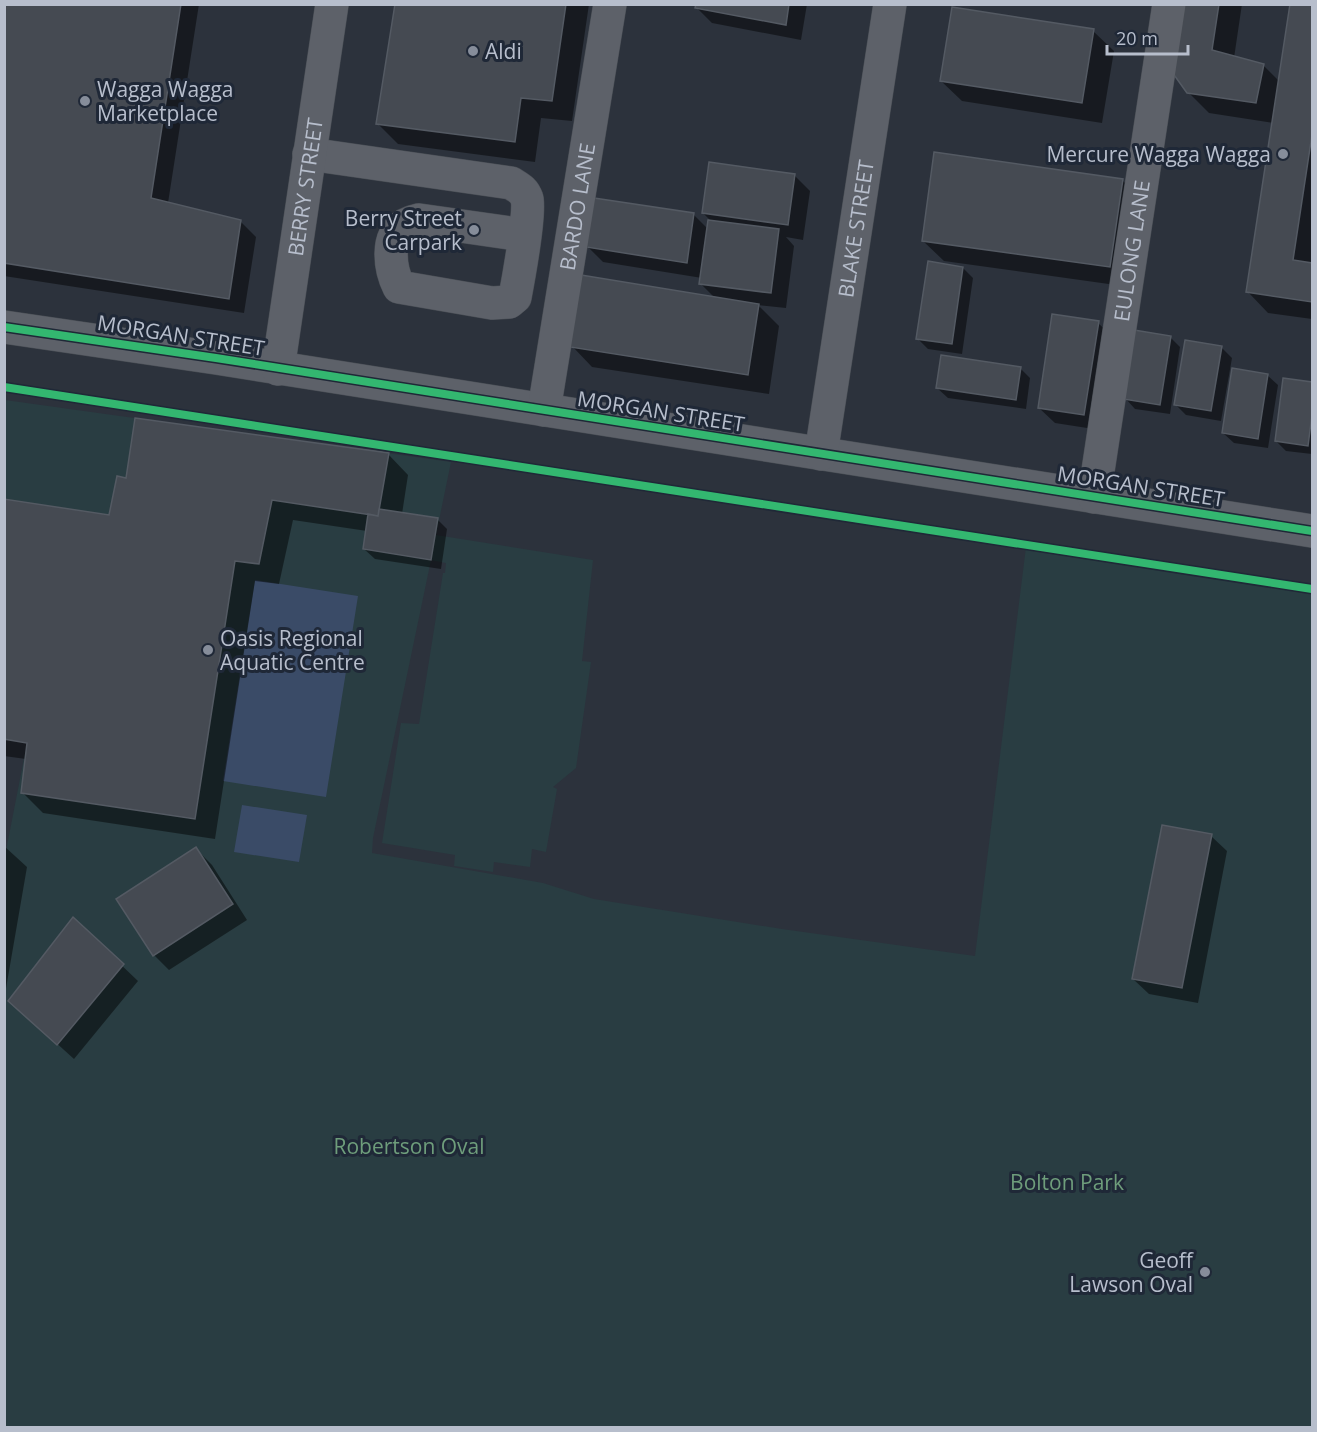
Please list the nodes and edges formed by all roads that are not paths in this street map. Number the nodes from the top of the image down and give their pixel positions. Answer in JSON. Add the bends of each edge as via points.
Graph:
{"nodes":[{"id":1,"x":332,"y":4,"type":"edge"},
{"id":2,"x":610,"y":4,"type":"edge"},
{"id":3,"x":890,"y":4,"type":"edge"},
{"id":4,"x":1169,"y":4,"type":"edge"},
{"id":5,"x":309,"y":154,"type":"junction"},
{"id":6,"x":524,"y":235,"type":"dead end"},
{"id":7,"x":4,"y":327,"type":"edge"},
{"id":8,"x":278,"y":369,"type":"junction"},
{"id":9,"x":544,"y":410,"type":"junction"},
{"id":10,"x":821,"y":454,"type":"junction"},
{"id":11,"x":1094,"y":498,"type":"junction"},
{"id":12,"x":1312,"y":531,"type":"edge"}],
"edges":[{"from":1,"to":5,"type":"street","name":"BERRY STREET"},
{"from":2,"to":9,"type":"street","name":"BARDO LANE"},
{"from":3,"to":10,"type":"street","name":"BLAKE STREET"},
{"from":4,"to":11,"type":"street","name":"EULONG LANE"},
{"from":5,"to":6,"type":"street","via":[[511,183],[523,189],[528,202]]},
{"from":5,"to":8,"type":"street","name":"BERRY STREET"},
{"from":7,"to":8,"type":"street","name":"MORGAN STREET"},
{"from":8,"to":9,"type":"street","name":"MORGAN STREET"},
{"from":9,"to":10,"type":"street","name":"MORGAN STREET"},
{"from":10,"to":11,"type":"street","name":"MORGAN STREET"},
{"from":11,"to":12,"type":"street","name":"MORGAN STREET"}]}
